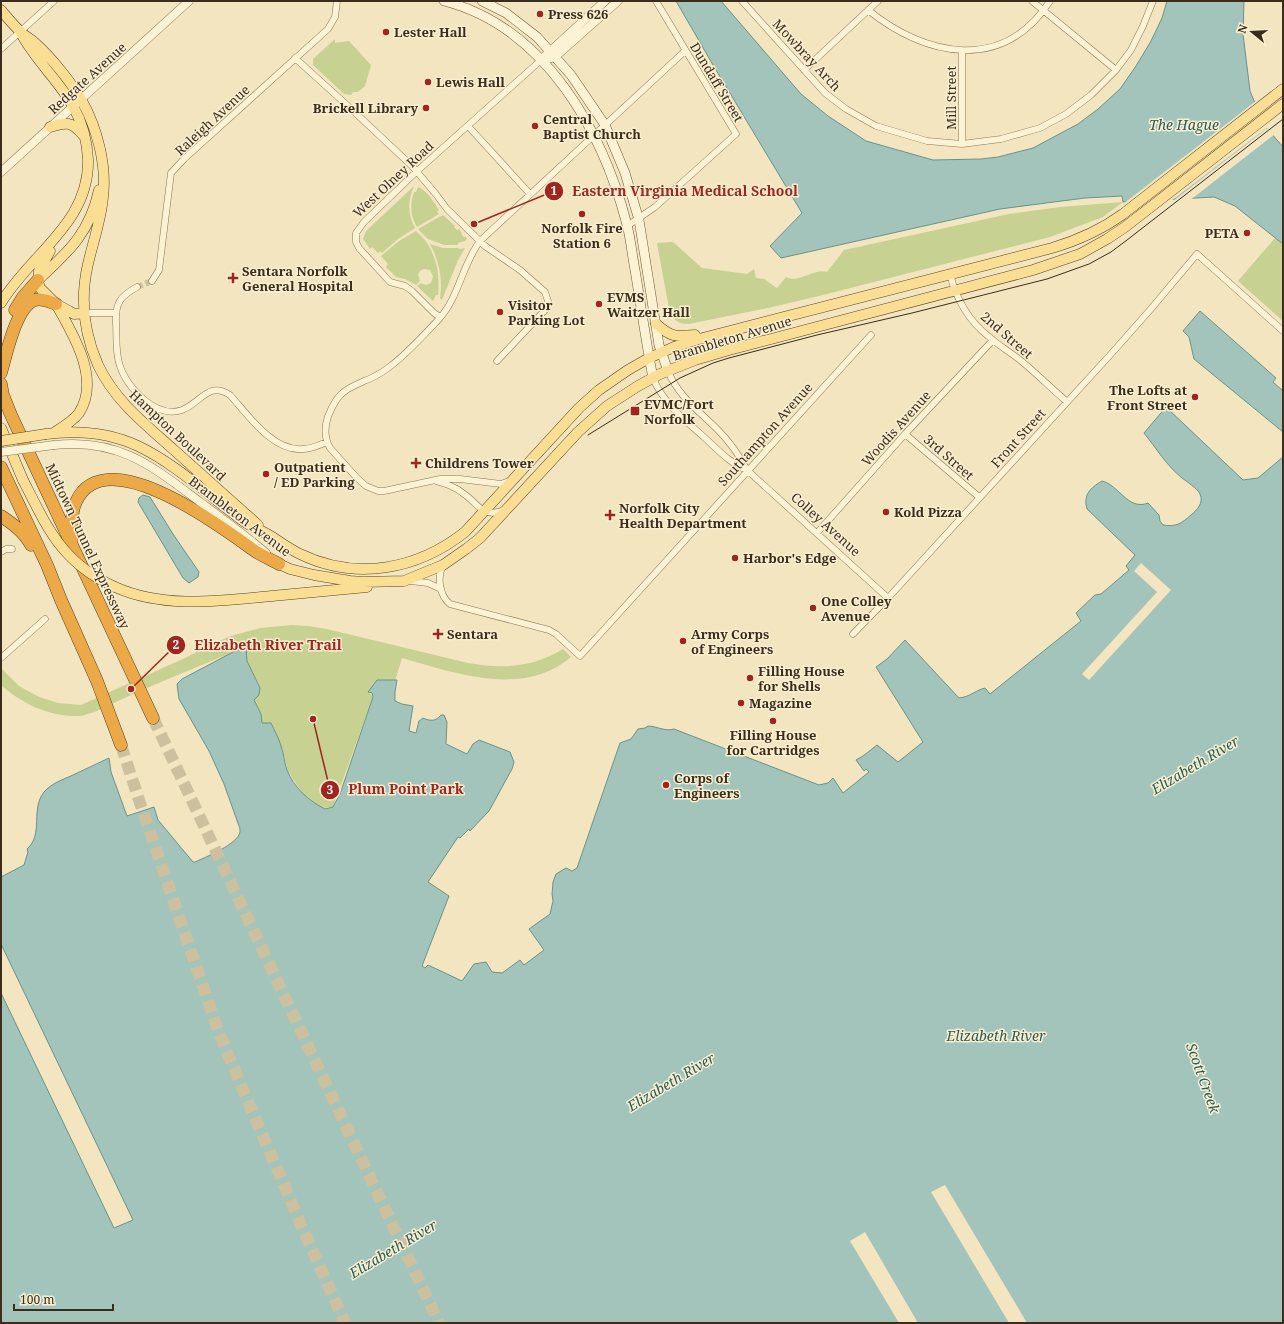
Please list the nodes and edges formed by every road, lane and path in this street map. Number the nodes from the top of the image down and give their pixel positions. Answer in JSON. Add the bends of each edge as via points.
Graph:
{"nodes":[{"id":1,"x":54,"y":1,"type":"edge"},
{"id":2,"x":188,"y":1,"type":"edge"},
{"id":3,"x":337,"y":1,"type":"edge"},
{"id":4,"x":444,"y":1,"type":"edge"},
{"id":5,"x":482,"y":1,"type":"edge"},
{"id":6,"x":605,"y":1,"type":"edge"},
{"id":7,"x":618,"y":1,"type":"edge"},
{"id":8,"x":656,"y":1,"type":"edge"},
{"id":9,"x":742,"y":1,"type":"edge"},
{"id":10,"x":878,"y":1,"type":"edge"},
{"id":11,"x":1032,"y":1,"type":"edge"},
{"id":12,"x":1050,"y":1,"type":"edge"},
{"id":13,"x":1153,"y":1,"type":"edge"},
{"id":14,"x":1,"y":10,"type":"edge"},
{"id":15,"x":868,"y":10,"type":"junction"},
{"id":16,"x":1044,"y":10,"type":"junction"},
{"id":17,"x":20,"y":32,"type":"junction"},
{"id":18,"x":1,"y":49,"type":"edge"},
{"id":19,"x":685,"y":51,"type":"junction"},
{"id":20,"x":962,"y":51,"type":"junction"},
{"id":21,"x":552,"y":54,"type":"junction"},
{"id":22,"x":295,"y":58,"type":"junction"},
{"id":23,"x":540,"y":61,"type":"junction"},
{"id":24,"x":804,"y":70,"type":"junction"},
{"id":25,"x":1116,"y":70,"type":"junction"},
{"id":26,"x":1282,"y":90,"type":"edge"},
{"id":27,"x":81,"y":99,"type":"junction"},
{"id":28,"x":1283,"y":104,"type":"edge"},
{"id":29,"x":73,"y":106,"type":"junction"},
{"id":30,"x":605,"y":125,"type":"junction"},
{"id":31,"x":468,"y":126,"type":"junction"},
{"id":32,"x":50,"y":127,"type":"junction"},
{"id":33,"x":594,"y":135,"type":"junction"},
{"id":34,"x":85,"y":137,"type":"junction"},
{"id":35,"x":962,"y":144,"type":"junction"},
{"id":36,"x":102,"y":163,"type":"junction"},
{"id":37,"x":1,"y":172,"type":"edge"},
{"id":38,"x":416,"y":172,"type":"junction"},
{"id":39,"x":530,"y":194,"type":"junction"},
{"id":40,"x":639,"y":220,"type":"junction"},
{"id":41,"x":627,"y":226,"type":"junction"},
{"id":42,"x":63,"y":229,"type":"junction"},
{"id":43,"x":480,"y":241,"type":"junction"},
{"id":44,"x":950,"y":274,"type":"junction"},
{"id":45,"x":38,"y":280,"type":"junction"},
{"id":46,"x":152,"y":281,"type":"tunnel mouth"},
{"id":47,"x":137,"y":287,"type":"tunnel mouth"},
{"id":48,"x":955,"y":291,"type":"junction"},
{"id":49,"x":1,"y":303,"type":"edge"},
{"id":50,"x":56,"y":304,"type":"junction"},
{"id":51,"x":84,"y":313,"type":"junction"},
{"id":52,"x":116,"y":313,"type":"junction"},
{"id":53,"x":440,"y":318,"type":"junction"},
{"id":54,"x":656,"y":324,"type":"junction"},
{"id":55,"x":733,"y":329,"type":"junction"},
{"id":56,"x":1283,"y":331,"type":"edge"},
{"id":57,"x":871,"y":335,"type":"dead end"},
{"id":58,"x":993,"y":340,"type":"junction"},
{"id":59,"x":1,"y":349,"type":"edge"},
{"id":60,"x":661,"y":352,"type":"junction"},
{"id":61,"x":649,"y":358,"type":"junction"},
{"id":62,"x":497,"y":361,"type":"dead end"},
{"id":63,"x":668,"y":371,"type":"junction"},
{"id":64,"x":1,"y":374,"type":"edge"},
{"id":65,"x":653,"y":378,"type":"junction"},
{"id":66,"x":1,"y":384,"type":"edge"},
{"id":67,"x":1066,"y":401,"type":"junction"},
{"id":68,"x":1,"y":428,"type":"edge"},
{"id":69,"x":50,"y":433,"type":"junction"},
{"id":70,"x":905,"y":434,"type":"junction"},
{"id":71,"x":1,"y":441,"type":"edge"},
{"id":72,"x":327,"y":442,"type":"junction"},
{"id":73,"x":1,"y":452,"type":"edge"},
{"id":74,"x":1,"y":467,"type":"edge"},
{"id":75,"x":747,"y":470,"type":"junction"},
{"id":76,"x":3,"y":477,"type":"edge"},
{"id":77,"x":434,"y":480,"type":"junction"},
{"id":78,"x":514,"y":480,"type":"junction"},
{"id":79,"x":979,"y":497,"type":"junction"},
{"id":80,"x":508,"y":508,"type":"junction"},
{"id":81,"x":1,"y":510,"type":"edge"},
{"id":82,"x":486,"y":511,"type":"junction"},
{"id":83,"x":5,"y":518,"type":"edge"},
{"id":84,"x":817,"y":533,"type":"junction"},
{"id":85,"x":26,"y":536,"type":"junction"},
{"id":86,"x":270,"y":536,"type":"junction"},
{"id":87,"x":71,"y":544,"type":"junction"},
{"id":88,"x":12,"y":549,"type":"dead end"},
{"id":89,"x":1,"y":552,"type":"edge"},
{"id":90,"x":279,"y":564,"type":"junction"},
{"id":91,"x":442,"y":565,"type":"junction"},
{"id":92,"x":404,"y":581,"type":"junction"},
{"id":93,"x":441,"y":589,"type":"junction"},
{"id":94,"x":888,"y":598,"type":"junction"},
{"id":95,"x":60,"y":600,"type":"junction"},
{"id":96,"x":45,"y":619,"type":"dead end"},
{"id":97,"x":853,"y":634,"type":"dead end"},
{"id":98,"x":1,"y":658,"type":"edge"},
{"id":99,"x":153,"y":718,"type":"tunnel mouth"},
{"id":100,"x":121,"y":745,"type":"tunnel mouth"}],
"edges":[{"from":1,"to":17,"type":"street"},
{"from":2,"to":27,"type":"street","name":"Redgate Avenue"},
{"from":3,"to":22,"type":"street","name":"Raleigh Avenue","via":[[335,17],[328,29]]},
{"from":4,"to":23,"type":"main road","name":"Colley Avenue","via":[[471,10],[501,25],[528,46]]},
{"from":5,"to":21,"type":"main road","name":"Colley Avenue","via":[[521,24]]},
{"from":6,"to":21,"type":"street","name":"West Olney Road"},
{"from":7,"to":21,"type":"street","name":"West Olney Road"},
{"from":8,"to":19,"type":"street","name":"Dundaff Street"},
{"from":9,"to":24,"type":"street","name":"Mowbray Arch"},
{"from":10,"to":15,"type":"street"},
{"from":11,"to":16,"type":"street"},
{"from":12,"to":16,"type":"street"},
{"from":13,"to":25,"type":"street","name":"Mowbray Arch","via":[[1144,26]]},
{"from":14,"to":17,"type":"main road","name":"Hampton Boulevard"},
{"from":15,"to":20,"type":"street","via":[[908,36]]},
{"from":15,"to":24,"type":"street"},
{"from":16,"to":20,"type":"street","via":[[1022,32],[1001,44],[976,51]]},
{"from":16,"to":25,"type":"street"},
{"from":17,"to":18,"type":"street"},
{"from":17,"to":27,"type":"main road","name":"Hampton Boulevard","via":[[50,58]]},
{"from":17,"to":29,"type":"main road","name":"Hampton Boulevard"},
{"from":19,"to":30,"type":"street"},
{"from":19,"to":40,"type":"street","name":"Dundaff Street","via":[[736,134]]},
{"from":20,"to":35,"type":"street","name":"Mill Street"},
{"from":21,"to":23,"type":"street","name":"West Olney Road"},
{"from":21,"to":30,"type":"main road","name":"Colley Avenue","via":[[571,76]]},
{"from":22,"to":38,"type":"street"},
{"from":22,"to":46,"type":"street","name":"Raleigh Avenue","via":[[171,173],[159,270]]},
{"from":23,"to":31,"type":"street","name":"West Olney Road"},
{"from":23,"to":33,"type":"main road","name":"Colley Avenue","via":[[564,88]]},
{"from":24,"to":35,"type":"street","name":"Mowbray Arch","via":[[830,97],[876,126],[927,141]]},
{"from":25,"to":35,"type":"street","name":"Mowbray Arch","via":[[1091,95],[1066,114],[1040,128],[1001,139]]},
{"from":26,"to":44,"type":"main road","name":"Brambleton Avenue","via":[[1128,210],[1089,235]]},
{"from":27,"to":29,"type":"street","name":"Redgate Avenue"},
{"from":27,"to":36,"type":"main road","name":"Hampton Boulevard","via":[[94,130]]},
{"from":28,"to":48,"type":"main road","name":"Brambleton Avenue","via":[[1089,250],[1032,270]]},
{"from":29,"to":32,"type":"street","name":"Redgate Avenue"},
{"from":29,"to":34,"type":"main road","name":"Hampton Boulevard"},
{"from":30,"to":33,"type":"street"},
{"from":30,"to":40,"type":"main road","name":"Colley Avenue","via":[[625,173]]},
{"from":31,"to":38,"type":"street","name":"West Olney Road"},
{"from":31,"to":39,"type":"street"},
{"from":32,"to":34,"type":"main road","via":[[71,124]]},
{"from":32,"to":37,"type":"street","name":"Redgate Avenue"},
{"from":33,"to":39,"type":"street"},
{"from":33,"to":41,"type":"main road","name":"Colley Avenue","via":[[616,189]]},
{"from":34,"to":42,"type":"main road","name":"Hampton Boulevard","via":[[88,160],[85,187],[75,212]]},
{"from":36,"to":45,"type":"main road","via":[[98,194],[85,229],[73,246]]},
{"from":36,"to":51,"type":"main road","name":"Hampton Boulevard","via":[[103,197],[86,273]]},
{"from":38,"to":43,"type":"street","via":[[447,209]]},
{"from":38,"to":53,"type":"street","name":"West Olney Road","via":[[364,222],[358,229],[356,238],[359,248],[390,282],[412,291]]},
{"from":39,"to":43,"type":"street"},
{"from":40,"to":41,"type":"street","name":"Dundaff Street"},
{"from":40,"to":54,"type":"main road","name":"Colley Avenue"},
{"from":41,"to":61,"type":"main road","name":"Colley Avenue"},
{"from":42,"to":45,"type":"main road","via":[[39,268]]},
{"from":42,"to":49,"type":"main road","name":"Hampton Boulevard","via":[[12,285]]},
{"from":43,"to":53,"type":"street","via":[[466,263],[455,295]]},
{"from":43,"to":62,"type":"street","via":[[545,292],[548,301],[546,309]]},
{"from":44,"to":48,"type":"street","name":"2nd Street"},
{"from":44,"to":55,"type":"main road","name":"Brambleton Avenue"},
{"from":45,"to":50,"type":"main road","via":[[42,291]]},
{"from":45,"to":59,"type":"highway","via":[[12,315]]},
{"from":47,"to":52,"type":"street","via":[[121,298]]},
{"from":48,"to":58,"type":"street","name":"2nd Street","via":[[973,321]]},
{"from":48,"to":63,"type":"main road","name":"Brambleton Avenue","via":[[729,350]]},
{"from":50,"to":51,"type":"main road","via":[[72,313]]},
{"from":50,"to":64,"type":"highway","via":[[37,299],[25,308],[11,338]]},
{"from":50,"to":69,"type":"main road","via":[[77,342],[87,389],[86,397],[75,417]]},
{"from":51,"to":52,"type":"street"},
{"from":51,"to":86,"type":"main road","name":"Hampton Boulevard","via":[[98,364],[122,402]]},
{"from":52,"to":72,"type":"street","via":[[119,364],[136,392],[149,404],[166,411],[182,410],[209,391],[223,391],[230,395],[268,436],[280,444],[303,450]]},
{"from":53,"to":72,"type":"street","via":[[388,368],[342,392],[326,423]]},
{"from":54,"to":55,"type":"main road","via":[[675,336]]},
{"from":54,"to":60,"type":"main road","name":"Colley Avenue"},
{"from":55,"to":60,"type":"main road","name":"Brambleton Avenue"},
{"from":56,"to":67,"type":"street","name":"Front Street","via":[[1197,254],[1150,310]]},
{"from":57,"to":75,"type":"street","name":"Southampton Avenue"},
{"from":58,"to":67,"type":"street","name":"2nd Street"},
{"from":58,"to":70,"type":"street","name":"Woodis Avenue"},
{"from":60,"to":61,"type":"main road","name":"Brambleton Avenue"},
{"from":60,"to":63,"type":"main road","name":"Colley Avenue"},
{"from":61,"to":65,"type":"main road","name":"Colley Avenue"},
{"from":61,"to":78,"type":"main road","name":"Brambleton Avenue","via":[[589,399]]},
{"from":63,"to":65,"type":"main road","name":"Brambleton Avenue"},
{"from":63,"to":75,"type":"street","name":"Colley Avenue","via":[[680,393],[724,437],[741,457]]},
{"from":65,"to":75,"type":"street","name":"Colley Avenue","via":[[662,395],[677,412],[734,464]]},
{"from":65,"to":80,"type":"main road","name":"Brambleton Avenue","via":[[592,418]]},
{"from":66,"to":87,"type":"highway","name":"Midtown Tunnel Expressway","via":[[11,415]]},
{"from":67,"to":79,"type":"street","name":"Front Street"},
{"from":68,"to":92,"type":"main road","bridge":true,"via":[[45,524],[58,544],[84,570],[125,592],[151,599],[199,602],[381,586]]},
{"from":69,"to":71,"type":"main road","name":"Brambleton Avenue","bridge":true},
{"from":69,"to":86,"type":"main road","name":"Brambleton Avenue","via":[[97,434],[138,446],[165,461],[244,522]]},
{"from":70,"to":79,"type":"street","name":"3rd Street"},
{"from":70,"to":84,"type":"street","name":"Woodis Avenue"},
{"from":72,"to":77,"type":"street","via":[[357,478],[372,489],[384,491]]},
{"from":73,"to":90,"type":"street","name":"Brambleton Avenue","bridge":true,"via":[[67,443],[104,447],[130,455],[151,466],[250,539]]},
{"from":74,"to":76,"type":"highway"},
{"from":75,"to":84,"type":"street","name":"Colley Avenue"},
{"from":75,"to":93,"type":"street","name":"Southampton Avenue","via":[[580,656],[549,630],[450,604]]},
{"from":76,"to":85,"type":"highway"},
{"from":76,"to":95,"type":"highway","via":[[47,565]]},
{"from":77,"to":78,"type":"street","via":[[460,479],[501,484]]},
{"from":77,"to":82,"type":"street","via":[[466,494]]},
{"from":78,"to":82,"type":"main road","name":"Brambleton Avenue"},
{"from":79,"to":94,"type":"street","name":"Front Street"},
{"from":80,"to":82,"type":"street"},
{"from":80,"to":91,"type":"main road","name":"Brambleton Avenue","via":[[480,538]]},
{"from":81,"to":83,"type":"highway"},
{"from":82,"to":86,"type":"main road","name":"Brambleton Avenue","via":[[465,532],[447,545],[420,560],[392,567],[360,569],[330,565],[299,554]]},
{"from":83,"to":85,"type":"highway"},
{"from":84,"to":94,"type":"street","name":"Colley Avenue"},
{"from":85,"to":95,"type":"highway","via":[[54,593]]},
{"from":87,"to":90,"type":"highway","via":[[72,516],[83,492],[103,480],[122,479],[143,485],[172,499]]},
{"from":87,"to":99,"type":"highway","name":"Midtown Tunnel Expressway"},
{"from":88,"to":89,"type":"street"},
{"from":90,"to":92,"type":"main road","name":"Brambleton Avenue","via":[[301,572],[340,580]]},
{"from":91,"to":92,"type":"main road","name":"Brambleton Avenue"},
{"from":91,"to":93,"type":"street","via":[[439,572]]},
{"from":92,"to":93,"type":"street","via":[[422,581]]},
{"from":94,"to":97,"type":"street","name":"Front Street"},
{"from":95,"to":100,"type":"highway","via":[[97,681]]},
{"from":96,"to":98,"type":"street"}]}
